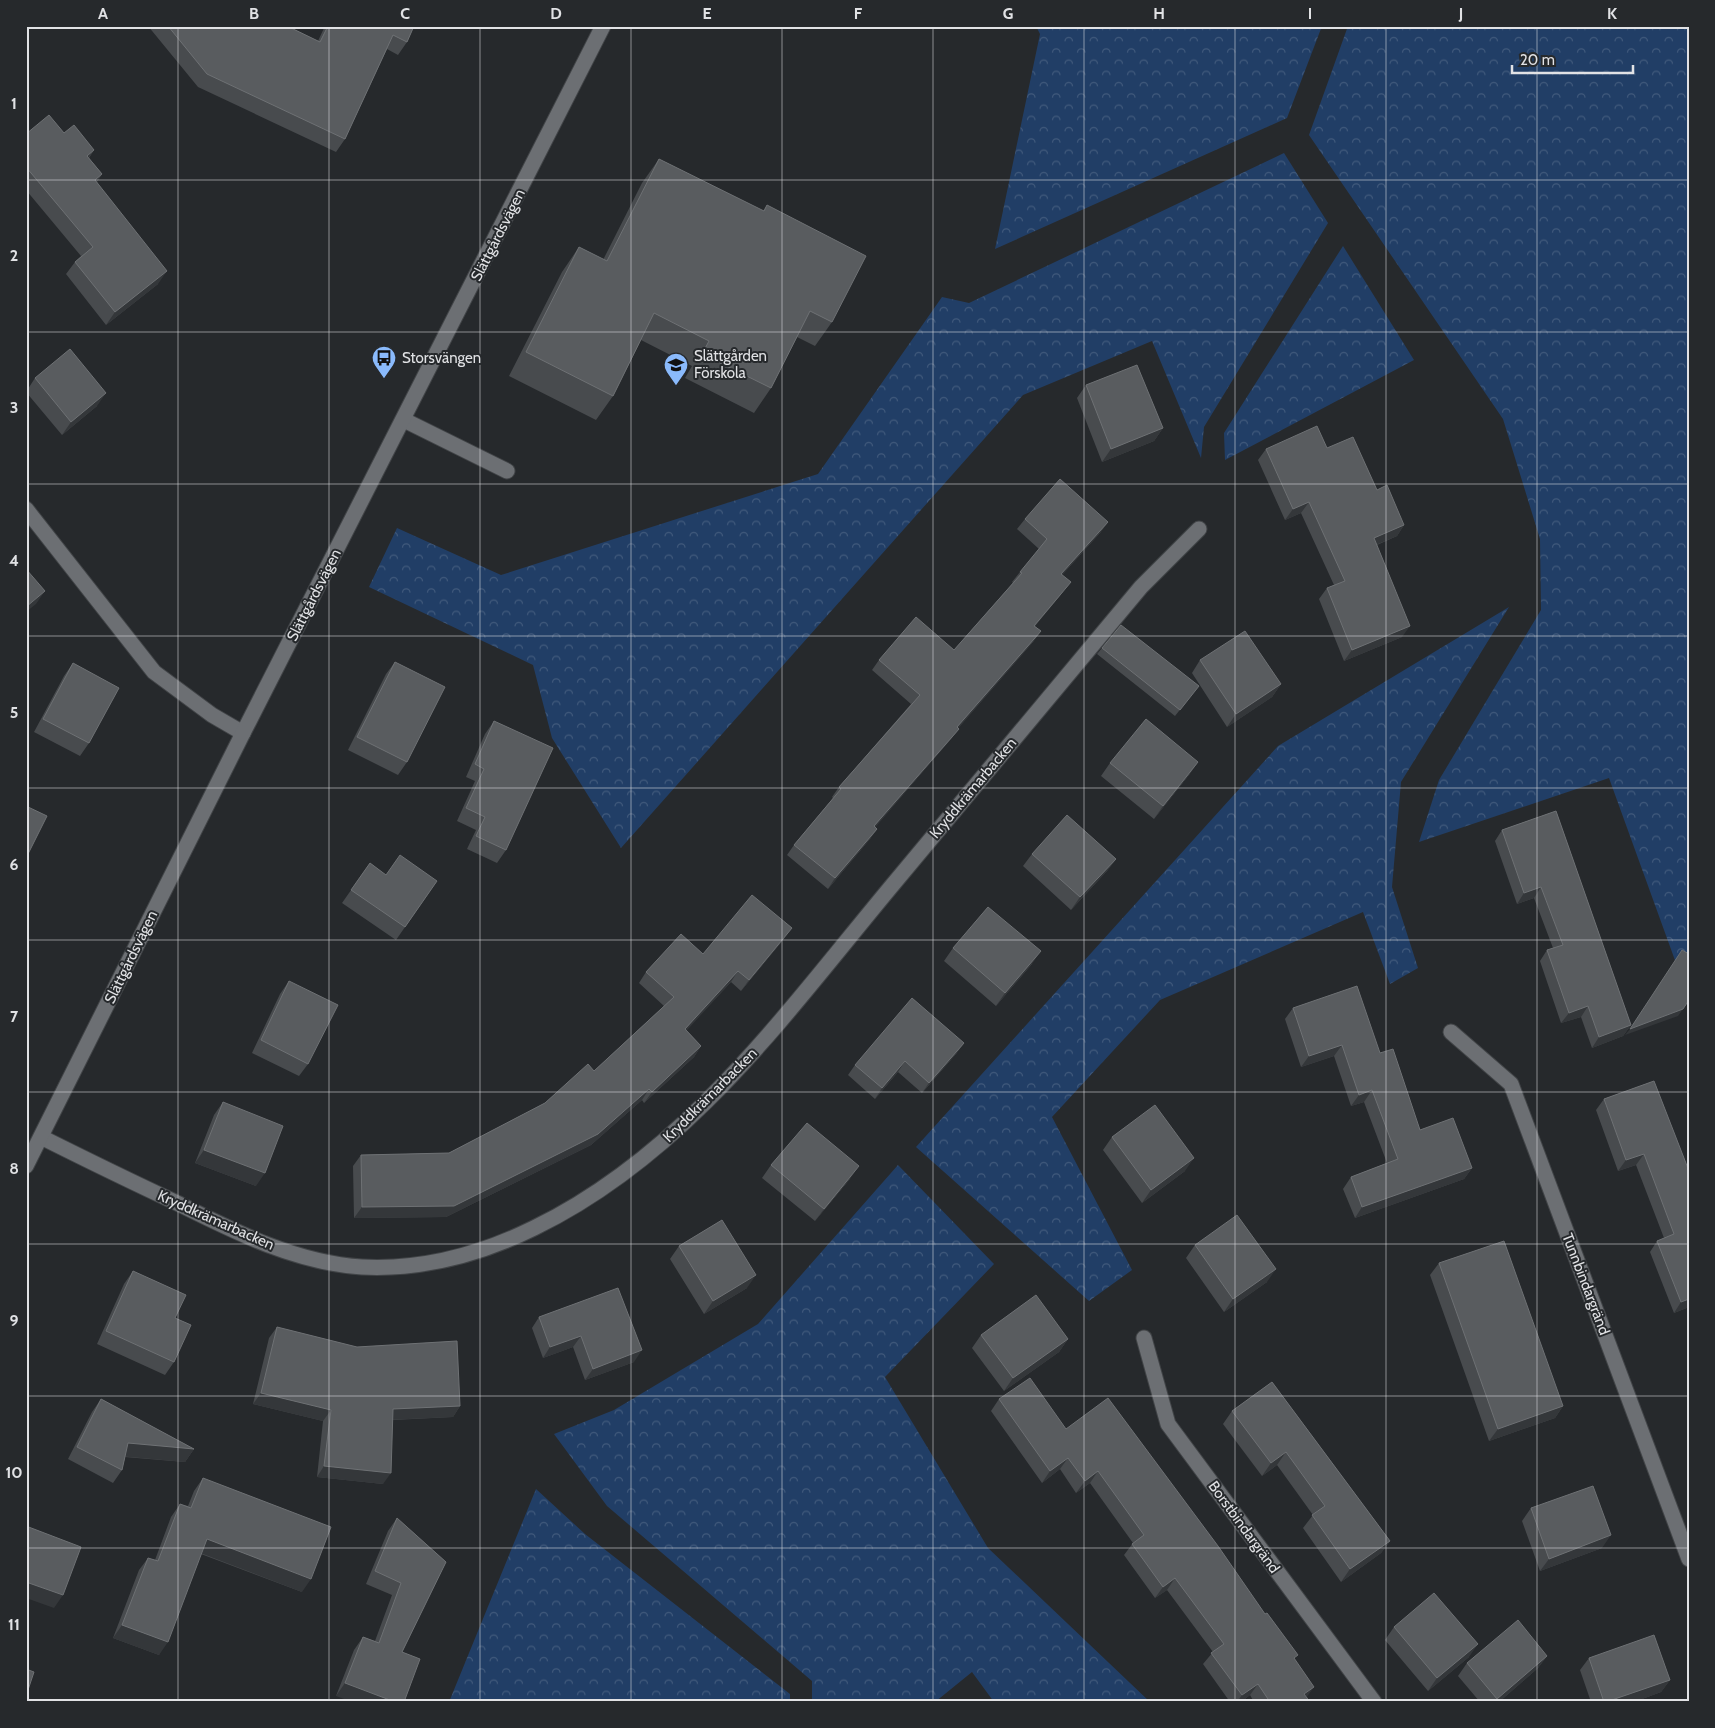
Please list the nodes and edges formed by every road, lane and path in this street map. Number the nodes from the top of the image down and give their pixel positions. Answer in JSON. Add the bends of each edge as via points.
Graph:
{"nodes":[{"id":1,"x":603,"y":26,"type":"edge"},
{"id":2,"x":404,"y":420,"type":"junction"},
{"id":3,"x":507,"y":471,"type":"dead end"},
{"id":4,"x":26,"y":509,"type":"edge"},
{"id":5,"x":1199,"y":529,"type":"dead end"},
{"id":6,"x":243,"y":732,"type":"junction"},
{"id":7,"x":1452,"y":1032,"type":"dead end"},
{"id":8,"x":40,"y":1137,"type":"junction"},
{"id":9,"x":26,"y":1166,"type":"edge"},
{"id":10,"x":1144,"y":1338,"type":"dead end"},
{"id":11,"x":1689,"y":1559,"type":"edge"},
{"id":12,"x":1374,"y":1702,"type":"edge"}],
"edges":[{"from":1,"to":2,"type":"street","name":"Slättgårdsvägen"},
{"from":2,"to":3,"type":"street"},
{"from":2,"to":6,"type":"street","name":"Slättgårdsvägen"},
{"from":4,"to":6,"type":"street","via":[[154,672],[212,715]]},
{"from":5,"to":8,"type":"street","name":"Kryddkrämarbacken","via":[[1141,587],[744,1064],[669,1137],[599,1192],[561,1215],[509,1240],[457,1257],[396,1267],[345,1264],[262,1242]]},
{"from":6,"to":8,"type":"street","name":"Slättgårdsvägen"},
{"from":7,"to":11,"type":"street","name":"Tunnbindargränd","via":[[1511,1084]]},
{"from":8,"to":9,"type":"street","name":"Slättgårdsvägen"},
{"from":10,"to":12,"type":"street","name":"Borstbindargränd","via":[[1168,1424]]}]}
